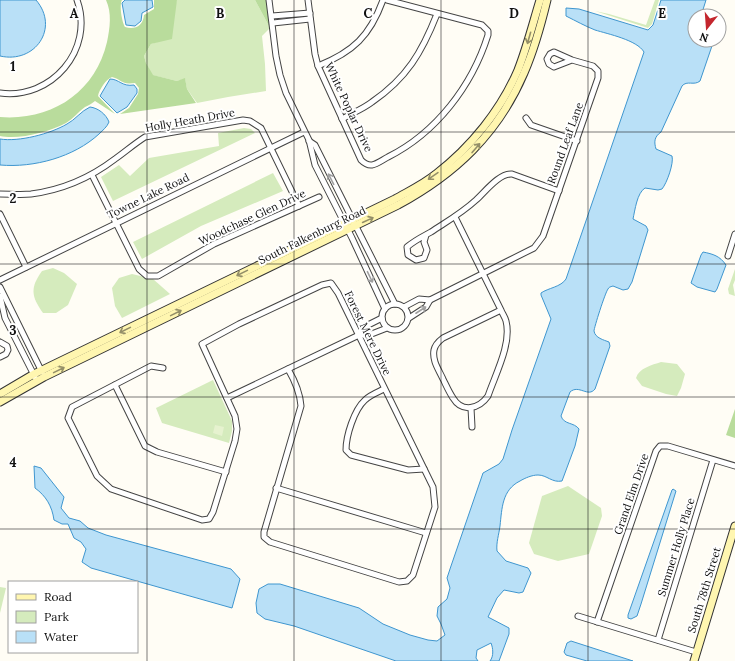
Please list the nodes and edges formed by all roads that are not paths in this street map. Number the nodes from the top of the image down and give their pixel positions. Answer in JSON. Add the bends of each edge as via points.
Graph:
{"nodes":[{"id":1,"x":77,"y":0,"type":"edge"},
{"id":2,"x":269,"y":0,"type":"edge"},
{"id":3,"x":308,"y":0,"type":"edge"},
{"id":4,"x":383,"y":0,"type":"edge"},
{"id":5,"x":387,"y":0,"type":"edge"},
{"id":6,"x":540,"y":0,"type":"edge"},
{"id":7,"x":547,"y":0,"type":"edge"},
{"id":8,"x":310,"y":13,"type":"junction"},
{"id":9,"x":288,"y":14,"type":"junction"},
{"id":10,"x":437,"y":14,"type":"junction"},
{"id":11,"x":272,"y":16,"type":"junction"},
{"id":12,"x":310,"y":19,"type":"junction"},
{"id":13,"x":289,"y":21,"type":"junction"},
{"id":14,"x":273,"y":23,"type":"junction"},
{"id":15,"x":572,"y":60,"type":"dead end"},
{"id":16,"x":318,"y":66,"type":"junction"},
{"id":17,"x":0,"y":93,"type":"edge"},
{"id":18,"x":502,"y":106,"type":"junction"},
{"id":19,"x":526,"y":118,"type":"dead end"},
{"id":20,"x":342,"y":119,"type":"junction"},
{"id":21,"x":304,"y":132,"type":"junction"},
{"id":22,"x":309,"y":140,"type":"junction"},
{"id":23,"x":577,"y":141,"type":"junction"},
{"id":24,"x":271,"y":148,"type":"junction"},
{"id":25,"x":92,"y":175,"type":"junction"},
{"id":26,"x":559,"y":191,"type":"junction"},
{"id":27,"x":0,"y":194,"type":"edge"},
{"id":28,"x":319,"y":197,"type":"dead end"},
{"id":29,"x":299,"y":206,"type":"junction"},
{"id":30,"x":0,"y":214,"type":"edge"},
{"id":31,"x":455,"y":217,"type":"junction"},
{"id":32,"x":116,"y":223,"type":"junction"},
{"id":33,"x":354,"y":223,"type":"junction"},
{"id":34,"x":345,"y":227,"type":"junction"},
{"id":35,"x":735,"y":234,"type":"edge"},
{"id":36,"x":426,"y":235,"type":"junction"},
{"id":37,"x":728,"y":256,"type":"dead end"},
{"id":38,"x":26,"y":267,"type":"junction"},
{"id":39,"x":483,"y":274,"type":"junction"},
{"id":40,"x":0,"y":280,"type":"edge"},
{"id":41,"x":0,"y":288,"type":"edge"},
{"id":42,"x":0,"y":296,"type":"edge"},
{"id":43,"x":430,"y":300,"type":"junction"},
{"id":44,"x":395,"y":304,"type":"junction"},
{"id":45,"x":404,"y":307,"type":"junction"},
{"id":46,"x":384,"y":309,"type":"junction"},
{"id":47,"x":501,"y":310,"type":"junction"},
{"id":48,"x":382,"y":318,"type":"junction"},
{"id":49,"x":409,"y":318,"type":"junction"},
{"id":50,"x":387,"y":328,"type":"junction"},
{"id":51,"x":359,"y":335,"type":"junction"},
{"id":52,"x":0,"y":342,"type":"edge"},
{"id":53,"x":0,"y":357,"type":"edge"},
{"id":54,"x":163,"y":368,"type":"dead end"},
{"id":55,"x":288,"y":369,"type":"junction"},
{"id":56,"x":42,"y":374,"type":"junction"},
{"id":57,"x":35,"y":378,"type":"junction"},
{"id":58,"x":115,"y":385,"type":"junction"},
{"id":59,"x":384,"y":389,"type":"junction"},
{"id":60,"x":0,"y":394,"type":"edge"},
{"id":61,"x":227,"y":398,"type":"junction"},
{"id":62,"x":0,"y":402,"type":"edge"},
{"id":63,"x":471,"y":408,"type":"junction"},
{"id":64,"x":472,"y":427,"type":"dead end"},
{"id":65,"x":713,"y":460,"type":"junction"},
{"id":66,"x":735,"y":466,"type":"edge"},
{"id":67,"x":424,"y":469,"type":"junction"},
{"id":68,"x":226,"y":472,"type":"junction"},
{"id":69,"x":276,"y":488,"type":"junction"},
{"id":70,"x":735,"y":526,"type":"edge"},
{"id":71,"x":426,"y":533,"type":"junction"},
{"id":72,"x":578,"y":616,"type":"dead end"},
{"id":73,"x":597,"y":622,"type":"junction"},
{"id":74,"x":658,"y":640,"type":"junction"},
{"id":75,"x":696,"y":652,"type":"junction"},
{"id":76,"x":694,"y":661,"type":"edge"}],
"edges":[{"from":1,"to":17,"type":"street","via":[[81,28],[77,48],[68,63],[43,85],[20,93]]},
{"from":2,"to":11,"type":"street"},
{"from":3,"to":8,"type":"street","name":"White Poplar Drive"},
{"from":4,"to":16,"type":"street","via":[[378,14],[361,39],[349,51]]},
{"from":5,"to":10,"type":"street","name":"White Poplar Drive"},
{"from":6,"to":18,"type":"street","name":"South Falkenburg Road","one_way":true,"via":[[518,70]]},
{"from":7,"to":18,"type":"street","name":"South Falkenburg Road","via":[[525,73],[516,92]]},
{"from":8,"to":9,"type":"street"},
{"from":8,"to":12,"type":"street","name":"White Poplar Drive"},
{"from":9,"to":11,"type":"street"},
{"from":9,"to":13,"type":"street"},
{"from":10,"to":20,"type":"street","via":[[428,38],[413,63],[395,85],[371,103]]},
{"from":10,"to":20,"type":"street","name":"White Poplar Drive","via":[[482,25],[488,30],[471,76],[446,111],[416,139],[372,165],[361,160]]},
{"from":11,"to":14,"type":"street"},
{"from":12,"to":13,"type":"street"},
{"from":12,"to":16,"type":"street","name":"White Poplar Drive"},
{"from":13,"to":14,"type":"street"},
{"from":14,"to":21,"type":"street","via":[[280,75]]},
{"from":15,"to":23,"type":"street","name":"Round Leaf Lane","via":[[593,66],[598,71],[598,78]]},
{"from":16,"to":20,"type":"street","name":"White Poplar Drive"},
{"from":18,"to":33,"type":"street","name":"South Falkenburg Road","via":[[485,138],[472,153],[440,180],[398,205]]},
{"from":19,"to":23,"type":"street","via":[[531,125]]},
{"from":21,"to":22,"type":"street"},
{"from":21,"to":24,"type":"street","name":"Towne Lake Road"},
{"from":33,"to":22,"type":"street","one_way":true,"via":[[315,145]]},
{"from":22,"to":34,"type":"street","via":[[315,165]]},
{"from":23,"to":26,"type":"street","name":"Round Leaf Lane"},
{"from":24,"to":25,"type":"street","name":"Holly Heath Drive","via":[[261,128],[243,120],[144,137]]},
{"from":24,"to":29,"type":"street","name":"Holly Heath Drive"},
{"from":24,"to":32,"type":"street","name":"Towne Lake Road"},
{"from":25,"to":27,"type":"street","name":"Holly Heath Drive","via":[[54,189],[30,194]]},
{"from":25,"to":32,"type":"street","name":"Woodchase Glen Drive"},
{"from":26,"to":31,"type":"street","name":"Round Leaf Lane","via":[[507,174],[501,176],[476,201]]},
{"from":26,"to":39,"type":"street","via":[[543,236],[534,248]]},
{"from":28,"to":29,"type":"street","name":"Woodchase Glen Drive"},
{"from":29,"to":32,"type":"street","name":"Woodchase Glen Drive","via":[[221,240],[153,277],[147,276],[139,269]]},
{"from":30,"to":38,"type":"street"},
{"from":31,"to":36,"type":"street","name":"Round Leaf Lane"},
{"from":31,"to":39,"type":"street"},
{"from":32,"to":38,"type":"street","name":"Towne Lake Road"},
{"from":33,"to":34,"type":"street","name":"South Falkenburg Road"},
{"from":33,"to":44,"type":"street"},
{"from":34,"to":46,"type":"street","one_way":true},
{"from":34,"to":56,"type":"street","name":"South Falkenburg Road"},
{"from":35,"to":37,"type":"street"},
{"from":36,"to":36,"type":"street","name":"Round Leaf Lane","via":[[424,242],[427,250],[424,258],[416,260],[408,256],[407,247]]},
{"from":38,"to":40,"type":"street","name":"Towne Lake Road"},
{"from":39,"to":43,"type":"street"},
{"from":39,"to":47,"type":"street"},
{"from":41,"to":56,"type":"street"},
{"from":42,"to":57,"type":"street","via":[[6,318]]},
{"from":43,"to":45,"type":"street","via":[[419,299]]},
{"from":49,"to":43,"type":"street","one_way":true,"via":[[426,307]]},
{"from":44,"to":45,"type":"street"},
{"from":44,"to":46,"type":"street"},
{"from":45,"to":49,"type":"street"},
{"from":46,"to":48,"type":"street"},
{"from":47,"to":63,"type":"street","via":[[506,321],[506,345],[488,396],[480,406]]},
{"from":47,"to":63,"type":"street","via":[[443,338],[434,350],[435,361],[453,399],[460,406]]},
{"from":48,"to":50,"type":"street"},
{"from":48,"to":51,"type":"street","via":[[362,328]]},
{"from":49,"to":50,"type":"street","via":[[406,326],[399,330]]},
{"from":50,"to":51,"type":"street"},
{"from":51,"to":55,"type":"street"},
{"from":51,"to":59,"type":"street","name":"Forest Mere Drive"},
{"from":51,"to":61,"type":"street","name":"Forest Mere Drive","via":[[331,283],[266,311],[202,344]]},
{"from":52,"to":53,"type":"street","via":[[7,346],[8,350]]},
{"from":54,"to":58,"type":"street","name":"Forest Mere Drive","via":[[151,366]]},
{"from":55,"to":61,"type":"street"},
{"from":55,"to":69,"type":"street","name":"Forest Mere Drive","via":[[301,397],[301,406]]},
{"from":56,"to":57,"type":"street","name":"South Falkenburg Road"},
{"from":57,"to":60,"type":"street","name":"South Falkenburg Road"},
{"from":57,"to":62,"type":"street","name":"South Falkenburg Road"},
{"from":58,"to":68,"type":"street","via":[[145,446],[157,452]]},
{"from":58,"to":68,"type":"street","name":"Forest Mere Drive","via":[[72,407],[68,418],[97,476],[111,489],[202,520],[209,519]]},
{"from":59,"to":67,"type":"street","name":"Forest Mere Drive"},
{"from":59,"to":67,"type":"street","via":[[365,399],[356,411],[346,450],[351,455],[394,467],[408,470]]},
{"from":61,"to":68,"type":"street","name":"Forest Mere Drive","via":[[235,416],[237,429]]},
{"from":63,"to":64,"type":"street"},
{"from":65,"to":66,"type":"street","name":"Grand Elm Drive"},
{"from":65,"to":73,"type":"street","name":"Grand Elm Drive","via":[[668,446],[660,446],[656,451]]},
{"from":65,"to":74,"type":"street","name":"Summer Holly Place"},
{"from":67,"to":71,"type":"street","name":"Forest Mere Drive","via":[[433,487],[435,499],[435,507]]},
{"from":69,"to":71,"type":"street"},
{"from":69,"to":71,"type":"street","name":"Forest Mere Drive","via":[[264,532],[264,537],[270,542],[399,582],[407,581],[413,575]]},
{"from":70,"to":75,"type":"street","name":"South 78th Street"},
{"from":72,"to":73,"type":"street"},
{"from":73,"to":74,"type":"street"},
{"from":74,"to":75,"type":"street"},
{"from":75,"to":76,"type":"street","name":"South 78th Street"}]}
